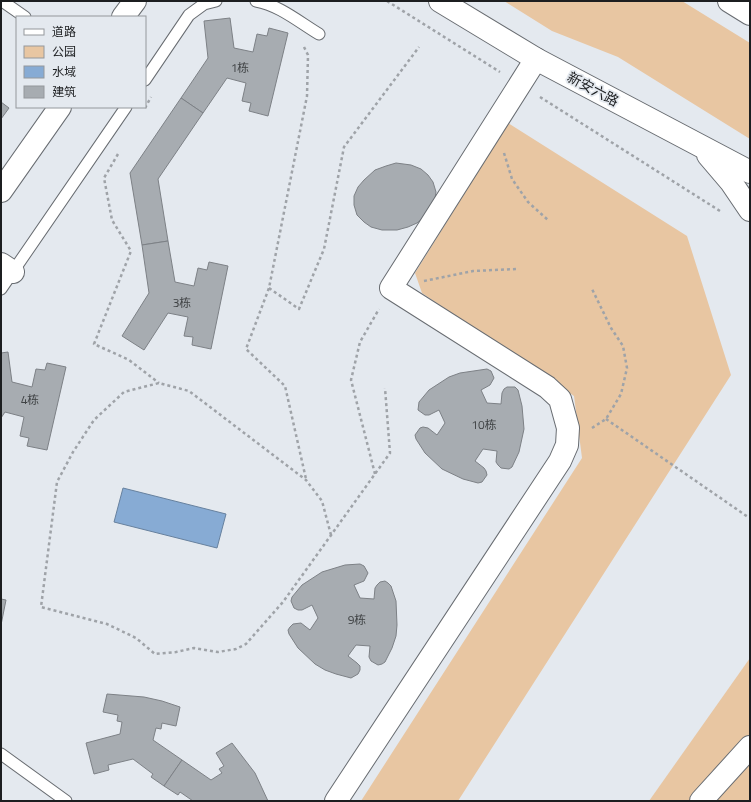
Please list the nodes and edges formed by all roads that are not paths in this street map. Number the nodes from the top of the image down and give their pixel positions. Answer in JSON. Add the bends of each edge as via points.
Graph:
{"nodes":[{"id":1,"x":2,"y":1,"type":"edge"},
{"id":2,"x":135,"y":1,"type":"edge"},
{"id":3,"x":216,"y":1,"type":"edge"},
{"id":4,"x":256,"y":1,"type":"edge"},
{"id":5,"x":440,"y":1,"type":"edge"},
{"id":6,"x":730,"y":1,"type":"edge"},
{"id":7,"x":750,"y":14,"type":"edge"},
{"id":8,"x":24,"y":16,"type":"edge"},
{"id":9,"x":124,"y":16,"type":"edge"},
{"id":10,"x":319,"y":34,"type":"dead end"},
{"id":11,"x":536,"y":59,"type":"junction"},
{"id":12,"x":146,"y":79,"type":"edge"},
{"id":13,"x":59,"y":108,"type":"edge"},
{"id":14,"x":125,"y":108,"type":"edge"},
{"id":15,"x":702,"y":148,"type":"junction"},
{"id":16,"x":750,"y":172,"type":"edge"},
{"id":17,"x":1,"y":191,"type":"edge"},
{"id":18,"x":750,"y":210,"type":"edge"},
{"id":19,"x":5,"y":275,"type":"edge"},
{"id":20,"x":750,"y":747,"type":"edge"},
{"id":21,"x":1,"y":754,"type":"edge"},
{"id":22,"x":66,"y":801,"type":"edge"},
{"id":23,"x":336,"y":801,"type":"edge"},
{"id":24,"x":700,"y":801,"type":"edge"}],
"edges":[{"from":1,"to":8,"type":"lane"},
{"from":2,"to":9,"type":"main road"},
{"from":3,"to":12,"type":"lane","via":[[204,4],[190,15]]},
{"from":4,"to":10,"type":"lane","via":[[284,12]]},
{"from":5,"to":11,"type":"main road","name":"新安六路"},
{"from":6,"to":7,"type":"main road"},
{"from":11,"to":15,"type":"main road","name":"新安六路"},
{"from":11,"to":23,"type":"main road","via":[[391,288],[548,387],[560,399],[565,412],[568,428],[567,445],[560,461]]},
{"from":13,"to":17,"type":"main road"},
{"from":14,"to":19,"type":"lane"},
{"from":15,"to":16,"type":"main road","name":"新安六路"},
{"from":15,"to":18,"type":"main road","via":[[731,182]]},
{"from":20,"to":24,"type":"main road"},
{"from":21,"to":22,"type":"lane"}]}
